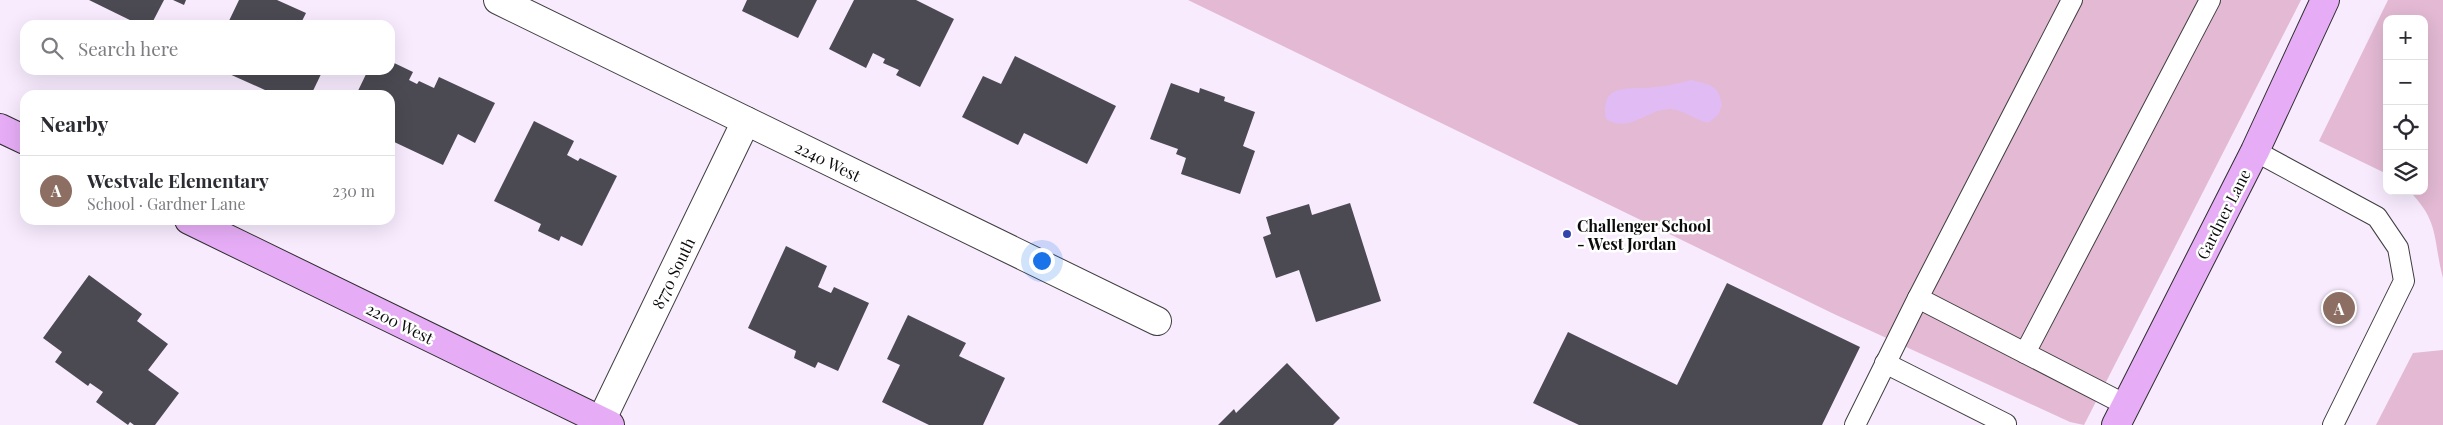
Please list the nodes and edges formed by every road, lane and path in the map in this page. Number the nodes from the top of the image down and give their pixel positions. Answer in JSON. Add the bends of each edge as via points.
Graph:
{"nodes":[{"id":1,"x":498,"y":0,"type":"edge"},
{"id":2,"x":2072,"y":0,"type":"edge"},
{"id":3,"x":2210,"y":0,"type":"edge"},
{"id":4,"x":2326,"y":0,"type":"edge"},
{"id":5,"x":746,"y":121,"type":"junction"},
{"id":6,"x":0,"y":128,"type":"edge"},
{"id":7,"x":20,"y":138,"type":"edge"},
{"id":8,"x":2255,"y":152,"type":"junction"},
{"id":9,"x":199,"y":225,"type":"edge"},
{"id":10,"x":1918,"y":298,"type":"junction"},
{"id":11,"x":1157,"y":322,"type":"dead end"},
{"id":12,"x":2025,"y":353,"type":"junction"},
{"id":13,"x":1885,"y":363,"type":"junction"},
{"id":14,"x":2121,"y":415,"type":"edge"},
{"id":15,"x":603,"y":424,"type":"edge"},
{"id":16,"x":1855,"y":425,"type":"edge"},
{"id":17,"x":2002,"y":425,"type":"edge"},
{"id":18,"x":2333,"y":425,"type":"edge"}],
"edges":[{"from":1,"to":5,"type":"street","name":"2240 West"},
{"from":2,"to":10,"type":"lane"},
{"from":3,"to":12,"type":"lane"},
{"from":4,"to":8,"type":"street","name":"Gardner Lane"},
{"from":5,"to":11,"type":"street","name":"2240 West"},
{"from":5,"to":15,"type":"street","name":"8770 South"},
{"from":6,"to":7,"type":"street"},
{"from":8,"to":14,"type":"street","name":"Gardner Lane"},
{"from":8,"to":18,"type":"lane","via":[[2377,217],[2398,248],[2404,281]]},
{"from":9,"to":15,"type":"street","name":"2200 West"},
{"from":10,"to":12,"type":"lane"},
{"from":10,"to":13,"type":"lane"},
{"from":12,"to":14,"type":"lane"},
{"from":13,"to":16,"type":"lane"},
{"from":13,"to":17,"type":"lane"}]}
